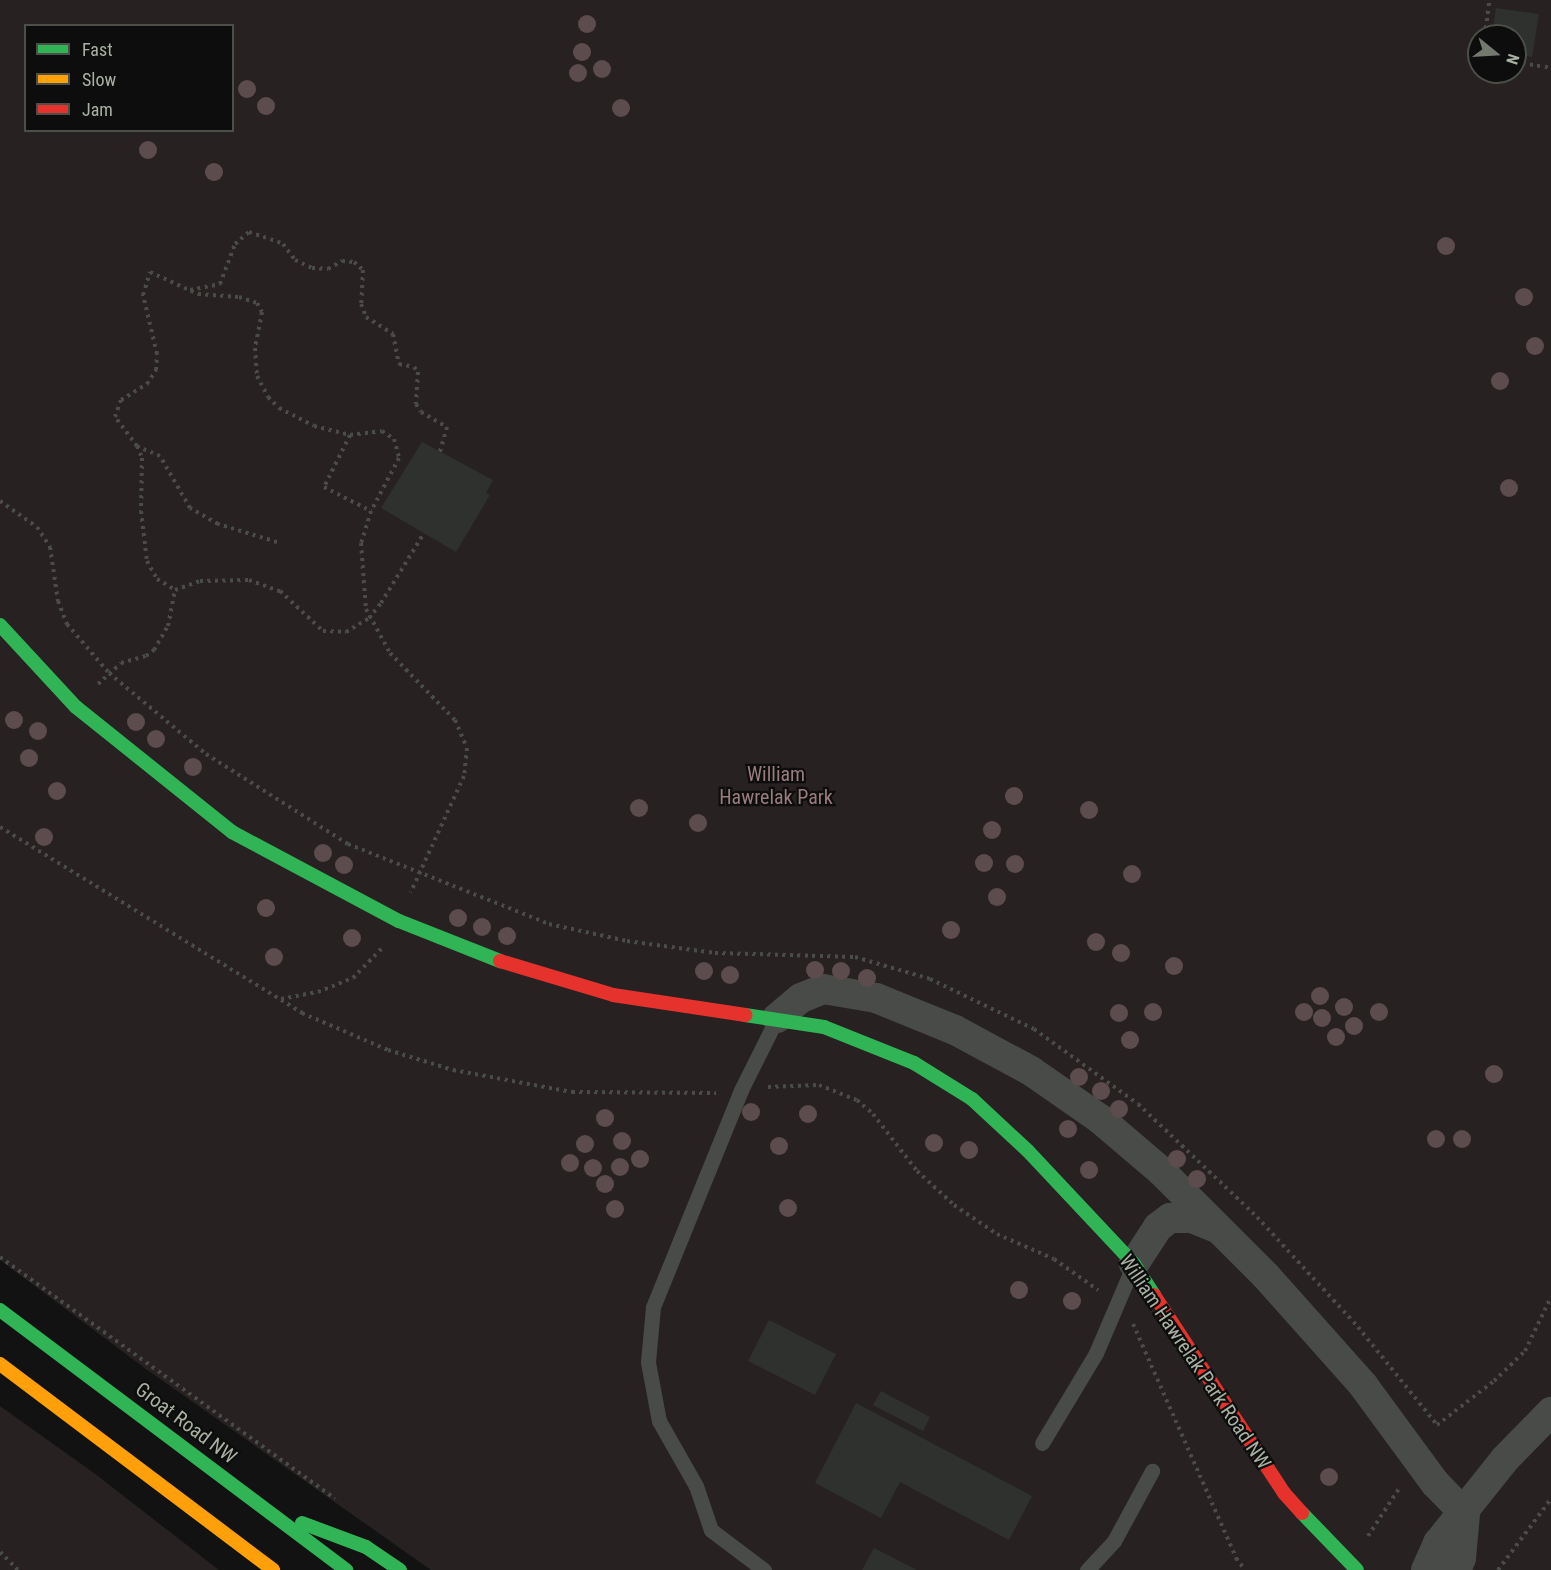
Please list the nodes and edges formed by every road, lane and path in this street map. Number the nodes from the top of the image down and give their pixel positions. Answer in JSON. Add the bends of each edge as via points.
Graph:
{"nodes":[{"id":1,"x":1489,"y":1,"type":"edge"},
{"id":2,"x":1486,"y":24,"type":"edge"},
{"id":3,"x":1527,"y":65,"type":"edge"},
{"id":4,"x":1551,"y":68,"type":"edge"},
{"id":5,"x":190,"y":290,"type":"junction"},
{"id":6,"x":350,"y":435,"type":"junction"},
{"id":7,"x":137,"y":446,"type":"junction"},
{"id":8,"x":440,"y":452,"type":"dead end"},
{"id":9,"x":371,"y":511,"type":"junction"},
{"id":10,"x":424,"y":533,"type":"dead end"},
{"id":11,"x":277,"y":542,"type":"dead end"},
{"id":12,"x":175,"y":590,"type":"junction"},
{"id":13,"x":369,"y":618,"type":"junction"},
{"id":14,"x":0,"y":625,"type":"edge"},
{"id":15,"x":76,"y":707,"type":"junction"},
{"id":16,"x":0,"y":827,"type":"edge"},
{"id":17,"x":410,"y":894,"type":"dead end"},
{"id":18,"x":386,"y":944,"type":"dead end"},
{"id":19,"x":280,"y":999,"type":"junction"},
{"id":20,"x":777,"y":1018,"type":"junction"},
{"id":21,"x":758,"y":1088,"type":"dead end"},
{"id":22,"x":726,"y":1092,"type":"dead end"},
{"id":23,"x":1220,"y":1230,"type":"junction"},
{"id":24,"x":0,"y":1257,"type":"edge"},
{"id":25,"x":1134,"y":1264,"type":"junction"},
{"id":26,"x":1106,"y":1296,"type":"dead end"},
{"id":27,"x":0,"y":1310,"type":"edge"},
{"id":28,"x":1130,"y":1318,"type":"dead end"},
{"id":29,"x":0,"y":1364,"type":"edge"},
{"id":30,"x":1551,"y":1412,"type":"edge"},
{"id":31,"x":1042,"y":1443,"type":"dead end"},
{"id":32,"x":1152,"y":1471,"type":"dead end"},
{"id":33,"x":1405,"y":1478,"type":"dead end"},
{"id":34,"x":1551,"y":1499,"type":"edge"},
{"id":35,"x":345,"y":1507,"type":"dead end"},
{"id":36,"x":272,"y":1512,"type":"junction"},
{"id":37,"x":1465,"y":1514,"type":"junction"},
{"id":38,"x":1361,"y":1546,"type":"dead end"},
{"id":39,"x":0,"y":1552,"type":"edge"},
{"id":40,"x":18,"y":1570,"type":"edge"},
{"id":41,"x":273,"y":1570,"type":"edge"},
{"id":42,"x":346,"y":1570,"type":"edge"},
{"id":43,"x":400,"y":1570,"type":"edge"},
{"id":44,"x":764,"y":1570,"type":"edge"},
{"id":45,"x":1087,"y":1570,"type":"edge"},
{"id":46,"x":1245,"y":1570,"type":"edge"},
{"id":47,"x":1357,"y":1570,"type":"edge"},
{"id":48,"x":1425,"y":1570,"type":"edge"},
{"id":49,"x":1456,"y":1570,"type":"edge"},
{"id":50,"x":1498,"y":1570,"type":"edge"}],
"edges":[{"from":1,"to":2,"type":"path"},
{"from":3,"to":4,"type":"path"},
{"from":5,"to":6,"type":"path","via":[[204,296],[239,297],[257,303],[262,312],[255,365],[268,397],[297,419]]},
{"from":5,"to":7,"type":"path","via":[[156,273],[146,279],[143,295],[157,354],[156,370],[147,384],[121,400],[116,410],[122,430]]},
{"from":5,"to":8,"type":"path","via":[[220,284],[235,244],[249,232],[283,244],[295,260],[312,268],[328,269],[342,261],[354,261],[363,270],[361,304],[366,317],[393,334],[399,364],[414,367],[418,372],[416,404],[421,412],[447,427]]},
{"from":6,"to":9,"type":"path","via":[[324,487]]},
{"from":6,"to":9,"type":"path","via":[[382,431],[400,451]]},
{"from":7,"to":11,"type":"path","via":[[160,456],[190,508],[218,524]]},
{"from":7,"to":12,"type":"path","via":[[142,458],[141,511],[147,561],[157,579]]},
{"from":9,"to":13,"type":"path","via":[[361,543]]},
{"from":10,"to":13,"type":"path"},
{"from":12,"to":13,"type":"path","via":[[200,580],[249,580],[280,591],[323,631],[346,632]]},
{"from":12,"to":15,"type":"path","via":[[168,626],[154,650],[121,663]]},
{"from":13,"to":17,"type":"path","via":[[397,661],[456,720],[467,748],[464,776]]},
{"from":14,"to":15,"type":"street","name":"William Hawrelak Park Road NW"},
{"from":15,"to":20,"type":"street","name":"William Hawrelak Park Road NW","via":[[232,832],[399,921],[478,954],[613,995]]},
{"from":16,"to":19,"type":"path"},
{"from":18,"to":19,"type":"path","via":[[353,978],[318,992]]},
{"from":19,"to":22,"type":"path","via":[[333,1029],[388,1050],[453,1070],[515,1083],[620,1095]]},
{"from":20,"to":23,"type":"street","via":[[812,993],[845,990],[876,998],[955,1030],[1031,1071],[1100,1119],[1161,1171]]},
{"from":20,"to":25,"type":"street","name":"William Hawrelak Park Road NW","via":[[872,1044],[914,1063],[972,1100],[1028,1151]]},
{"from":20,"to":44,"type":"lane","via":[[741,1090],[653,1307],[648,1362],[659,1421],[696,1486],[711,1530]]},
{"from":21,"to":26,"type":"path","via":[[819,1085],[857,1100],[873,1114],[917,1171],[954,1205],[997,1234],[1054,1259]]},
{"from":23,"to":25,"type":"street","via":[[1192,1218],[1170,1218],[1158,1227]]},
{"from":23,"to":37,"type":"street","via":[[1363,1385],[1435,1484]]},
{"from":24,"to":35,"type":"path"},
{"from":25,"to":31,"type":"lane","via":[[1096,1353]]},
{"from":25,"to":47,"type":"street","name":"William Hawrelak Park Road NW","via":[[1284,1493]]},
{"from":27,"to":36,"type":"street","name":"Groat Road NW"},
{"from":28,"to":46,"type":"path","via":[[1236,1558]]},
{"from":29,"to":41,"type":"street"},
{"from":30,"to":37,"type":"street","via":[[1505,1459]]},
{"from":32,"to":45,"type":"lane","via":[[1114,1541]]},
{"from":33,"to":38,"type":"path"},
{"from":34,"to":50,"type":"path"},
{"from":36,"to":42,"type":"street","name":"Groat Road NW"},
{"from":36,"to":43,"type":"street","via":[[366,1547]]},
{"from":37,"to":48,"type":"street","via":[[1438,1544]]},
{"from":37,"to":49,"type":"street","via":[[1461,1558]]},
{"from":39,"to":40,"type":"path"}]}
